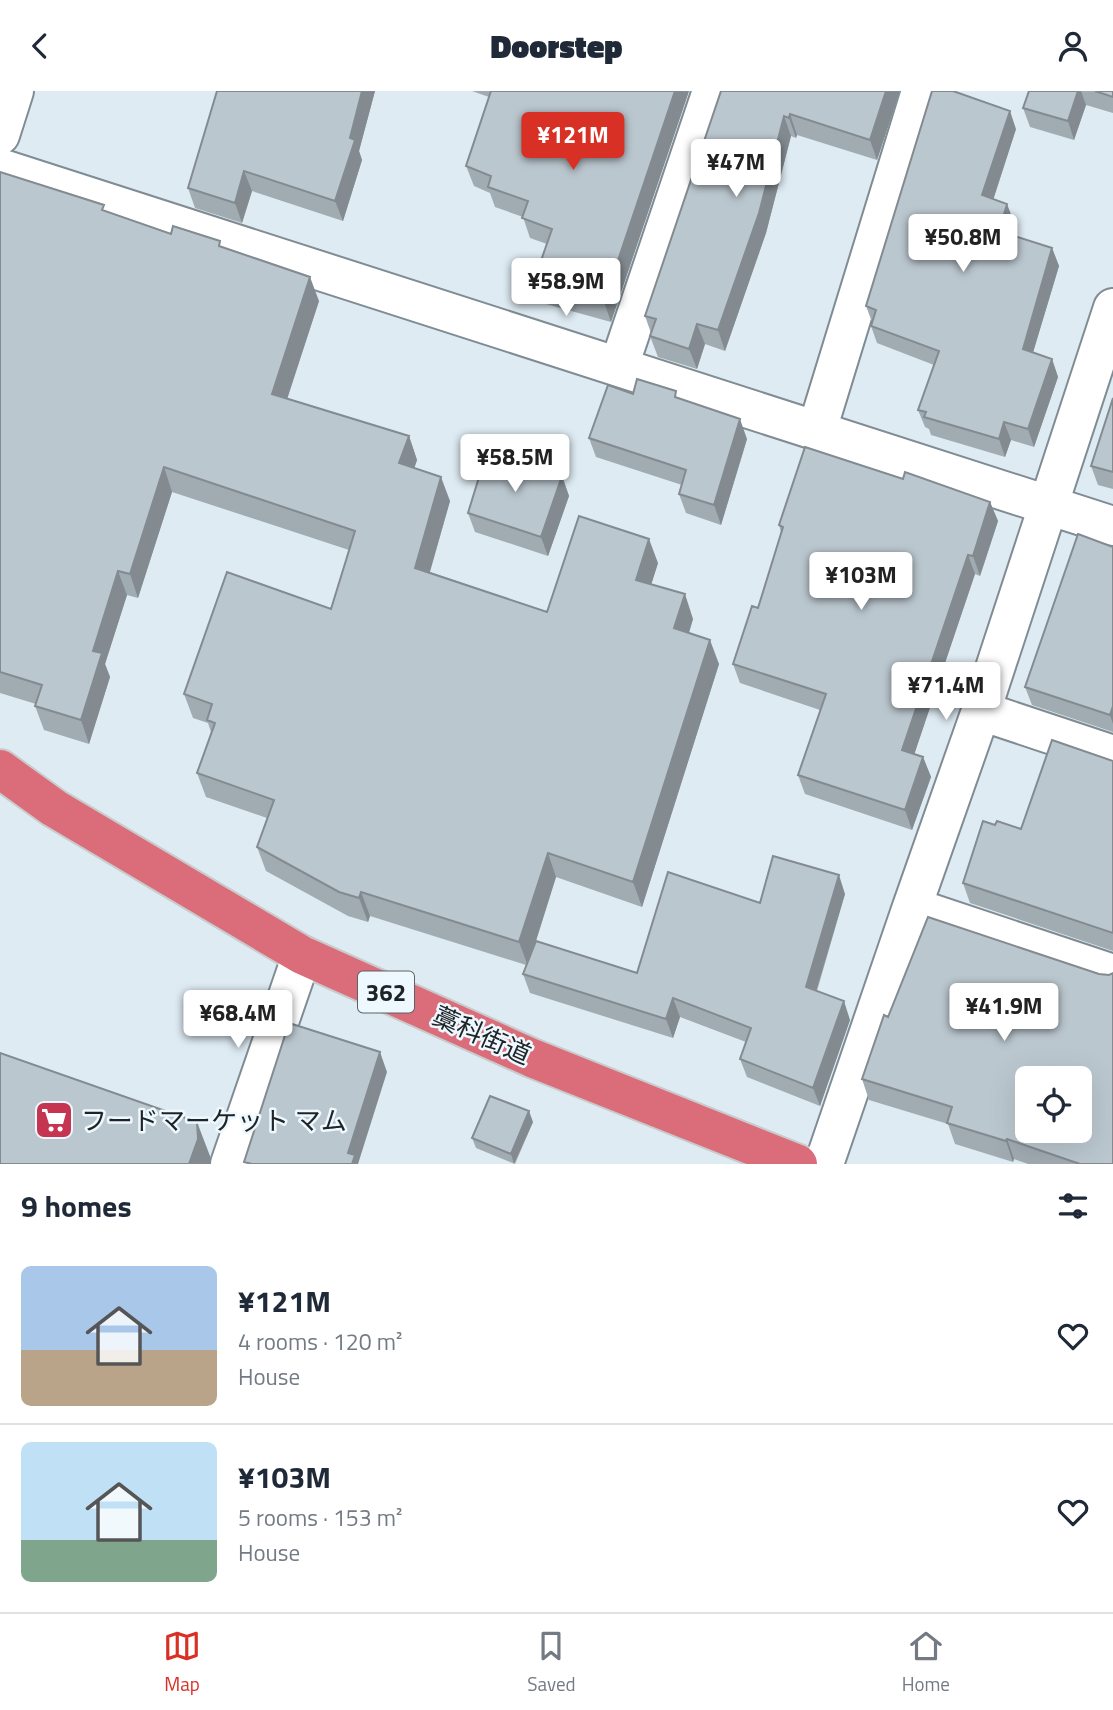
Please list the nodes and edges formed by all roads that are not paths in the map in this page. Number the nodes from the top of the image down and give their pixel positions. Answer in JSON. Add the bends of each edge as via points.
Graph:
{"nodes":[{"id":1,"x":14,"y":91,"type":"edge"},
{"id":2,"x":712,"y":91,"type":"edge"},
{"id":3,"x":921,"y":91,"type":"edge"},
{"id":4,"x":0,"y":135,"type":"edge"},
{"id":5,"x":0,"y":169,"type":"edge"},
{"id":6,"x":1113,"y":308,"type":"edge"},
{"id":7,"x":619,"y":366,"type":"junction"},
{"id":8,"x":817,"y":430,"type":"junction"},
{"id":9,"x":1050,"y":505,"type":"junction"},
{"id":10,"x":1113,"y":526,"type":"edge"},
{"id":11,"x":981,"y":711,"type":"junction"},
{"id":12,"x":1113,"y":755,"type":"edge"},
{"id":13,"x":0,"y":769,"type":"edge"},
{"id":14,"x":912,"y":907,"type":"junction"},
{"id":15,"x":302,"y":955,"type":"junction"},
{"id":16,"x":1113,"y":974,"type":"edge"},
{"id":17,"x":230,"y":1164,"type":"edge"},
{"id":18,"x":799,"y":1164,"type":"edge"},
{"id":19,"x":824,"y":1164,"type":"edge"}],
"edges":[{"from":1,"to":4,"type":"street"},
{"from":2,"to":7,"type":"street"},
{"from":3,"to":8,"type":"street"},
{"from":5,"to":7,"type":"street"},
{"from":6,"to":9,"type":"street"},
{"from":7,"to":8,"type":"street"},
{"from":8,"to":9,"type":"street"},
{"from":9,"to":10,"type":"street"},
{"from":9,"to":11,"type":"street"},
{"from":11,"to":12,"type":"street"},
{"from":11,"to":14,"type":"street"},
{"from":13,"to":15,"type":"highway","name":"藁科街道","number":"362","via":[[54,809]]},
{"from":14,"to":16,"type":"street"},
{"from":14,"to":19,"type":"street"},
{"from":15,"to":17,"type":"street"},
{"from":15,"to":18,"type":"highway","name":"藁科街道","number":"362","via":[[532,1058]]}]}
